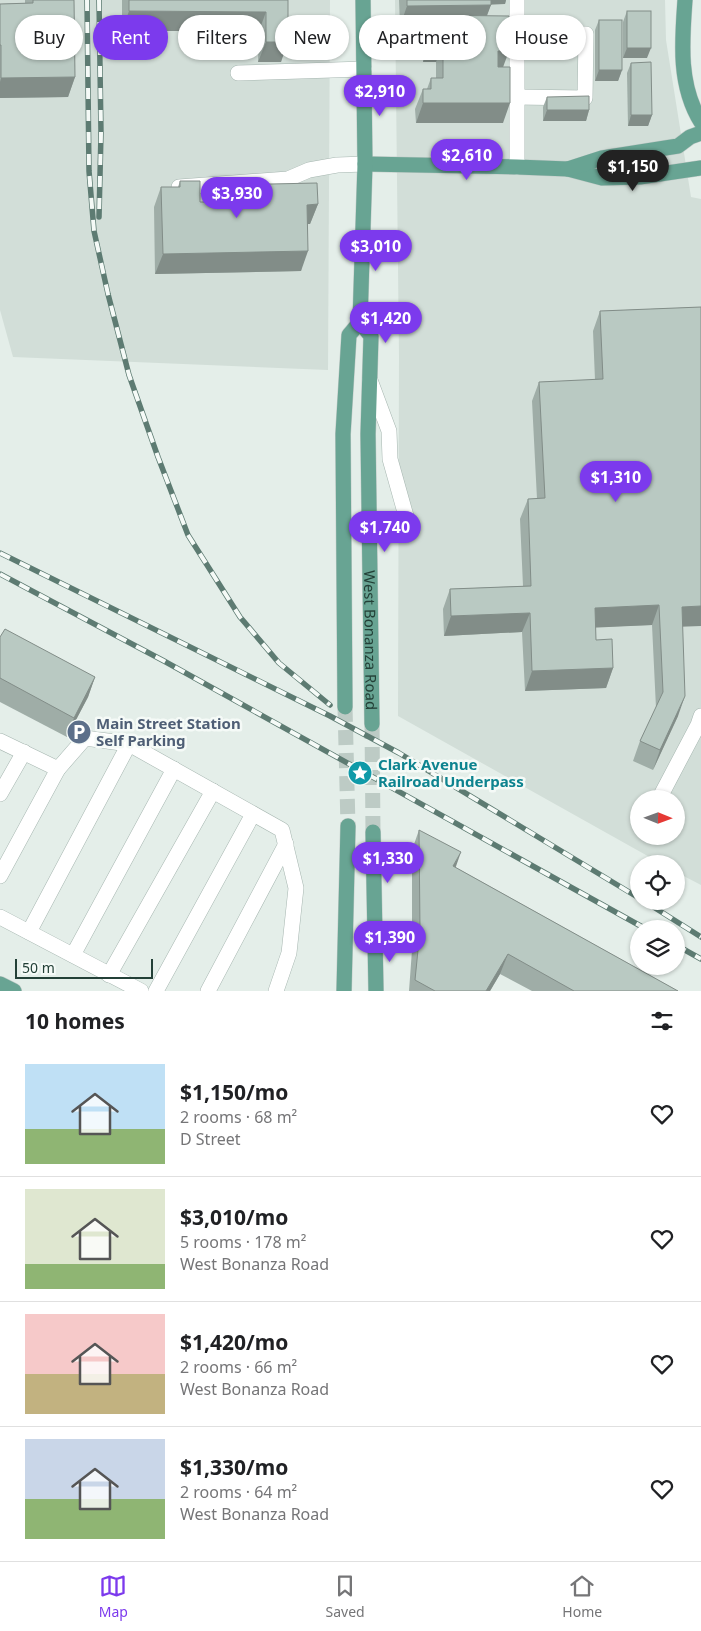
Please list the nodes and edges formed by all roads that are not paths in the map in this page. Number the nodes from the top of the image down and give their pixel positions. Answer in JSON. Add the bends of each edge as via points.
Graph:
{"nodes":[{"id":1,"x":363,"y":0,"type":"edge"},
{"id":2,"x":517,"y":0,"type":"edge"},
{"id":3,"x":685,"y":0,"type":"edge"},
{"id":4,"x":517,"y":15,"type":"edge"},
{"id":5,"x":517,"y":60,"type":"edge"},
{"id":6,"x":586,"y":60,"type":"edge"},
{"id":7,"x":364,"y":69,"type":"junction"},
{"id":8,"x":238,"y":73,"type":"dead end"},
{"id":9,"x":516,"y":96,"type":"junction"},
{"id":10,"x":701,"y":122,"type":"edge"},
{"id":11,"x":701,"y":133,"type":"edge"},
{"id":12,"x":365,"y":164,"type":"junction"},
{"id":13,"x":517,"y":167,"type":"junction"},
{"id":14,"x":701,"y":168,"type":"edge"},
{"id":15,"x":568,"y":169,"type":"junction"},
{"id":16,"x":167,"y":188,"type":"edge"},
{"id":17,"x":360,"y":322,"type":"junction"},
{"id":18,"x":370,"y":380,"type":"junction"},
{"id":19,"x":406,"y":516,"type":"dead end"},
{"id":20,"x":345,"y":707,"type":"tunnel mouth"},
{"id":21,"x":701,"y":716,"type":"edge"},
{"id":22,"x":372,"y":724,"type":"tunnel mouth"},
{"id":23,"x":0,"y":741,"type":"edge"},
{"id":24,"x":129,"y":744,"type":"junction"},
{"id":25,"x":24,"y":752,"type":"junction"},
{"id":26,"x":58,"y":769,"type":"junction"},
{"id":27,"x":174,"y":769,"type":"junction"},
{"id":28,"x":664,"y":790,"type":"edge"},
{"id":29,"x":213,"y":791,"type":"junction"},
{"id":30,"x":0,"y":794,"type":"edge"},
{"id":31,"x":253,"y":814,"type":"junction"},
{"id":32,"x":348,"y":826,"type":"tunnel mouth"},
{"id":33,"x":373,"y":832,"type":"tunnel mouth"},
{"id":34,"x":286,"y":844,"type":"junction"},
{"id":35,"x":0,"y":876,"type":"edge"},
{"id":36,"x":0,"y":917,"type":"edge"},
{"id":37,"x":29,"y":932,"type":"junction"},
{"id":38,"x":73,"y":955,"type":"junction"},
{"id":39,"x":109,"y":975,"type":"junction"},
{"id":40,"x":0,"y":984,"type":"edge"},
{"id":41,"x":14,"y":991,"type":"edge"},
{"id":42,"x":140,"y":991,"type":"edge"},
{"id":43,"x":156,"y":991,"type":"edge"},
{"id":44,"x":208,"y":991,"type":"edge"},
{"id":45,"x":276,"y":991,"type":"edge"},
{"id":46,"x":344,"y":991,"type":"edge"},
{"id":47,"x":376,"y":991,"type":"edge"}],
"edges":[{"from":1,"to":7,"type":"main road","name":"West Bonanza Road"},
{"from":2,"to":4,"type":"lane"},
{"from":3,"to":10,"type":"main road","via":[[684,78],[688,96]]},
{"from":5,"to":9,"type":"lane"},
{"from":6,"to":9,"type":"lane","via":[[585,98]]},
{"from":7,"to":8,"type":"lane"},
{"from":7,"to":12,"type":"main road","name":"West Bonanza Road"},
{"from":9,"to":13,"type":"lane"},
{"from":11,"to":15,"type":"main road","via":[[678,146],[602,158]]},
{"from":12,"to":13,"type":"main road"},
{"from":12,"to":16,"type":"lane","via":[[309,170],[288,178]]},
{"from":12,"to":17,"type":"main road","name":"West Bonanza Road"},
{"from":13,"to":15,"type":"main road"},
{"from":14,"to":15,"type":"main road","via":[[640,177],[602,178]]},
{"from":17,"to":18,"type":"main road","name":"West Bonanza Road","via":[[371,336]]},
{"from":17,"to":20,"type":"main road","name":"West Bonanza Road","via":[[349,336],[343,434]]},
{"from":18,"to":19,"type":"lane","via":[[390,431],[390,459]]},
{"from":18,"to":22,"type":"main road","name":"West Bonanza Road"},
{"from":21,"to":28,"type":"lane"},
{"from":23,"to":25,"type":"lane"},
{"from":24,"to":26,"type":"lane","via":[[84,738]]},
{"from":24,"to":27,"type":"lane"},
{"from":24,"to":37,"type":"lane"},
{"from":25,"to":26,"type":"lane"},
{"from":25,"to":30,"type":"lane"},
{"from":26,"to":35,"type":"lane"},
{"from":27,"to":29,"type":"lane"},
{"from":27,"to":38,"type":"lane"},
{"from":29,"to":31,"type":"lane"},
{"from":29,"to":39,"type":"lane"},
{"from":31,"to":34,"type":"lane","via":[[282,830]]},
{"from":31,"to":43,"type":"lane"},
{"from":32,"to":46,"type":"main road"},
{"from":33,"to":47,"type":"main road"},
{"from":34,"to":44,"type":"lane"},
{"from":34,"to":45,"type":"lane","via":[[296,888],[289,953]]},
{"from":36,"to":37,"type":"lane"},
{"from":37,"to":38,"type":"lane"},
{"from":38,"to":39,"type":"lane"},
{"from":39,"to":42,"type":"lane"},
{"from":40,"to":41,"type":"main road"}]}
